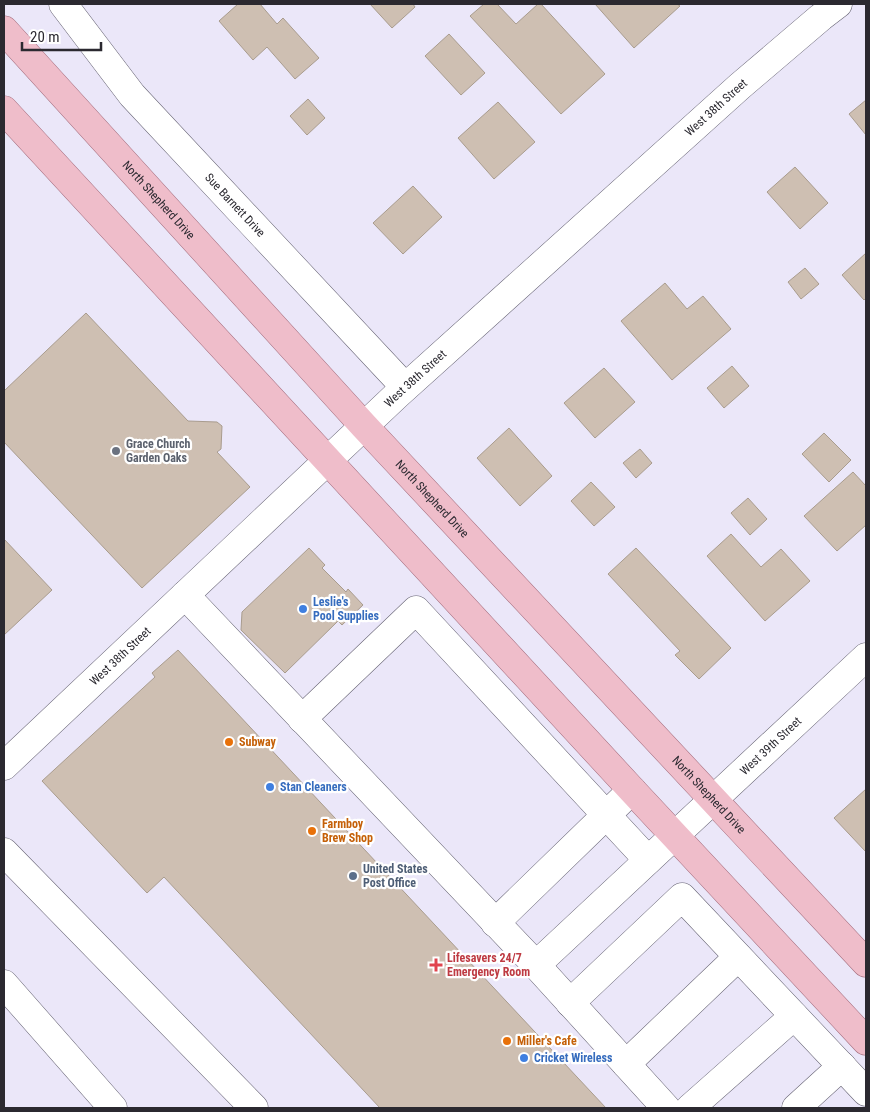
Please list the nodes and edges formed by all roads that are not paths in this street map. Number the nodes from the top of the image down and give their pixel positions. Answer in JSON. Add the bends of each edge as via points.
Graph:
{"nodes":[{"id":1,"x":838,"y":4,"type":"edge"},
{"id":2,"x":74,"y":8,"type":"edge"},
{"id":3,"x":4,"y":30,"type":"edge"},
{"id":4,"x":4,"y":110,"type":"edge"},
{"id":5,"x":405,"y":387,"type":"junction"},
{"id":6,"x":364,"y":426,"type":"junction"},
{"id":7,"x":328,"y":460,"type":"junction"},
{"id":8,"x":443,"y":585,"type":"junction"},
{"id":9,"x":185,"y":595,"type":"junction"},
{"id":10,"x":416,"y":610,"type":"junction"},
{"id":11,"x":483,"y":628,"type":"junction"},
{"id":12,"x":455,"y":654,"type":"junction"},
{"id":13,"x":866,"y":657,"type":"edge"},
{"id":14,"x":526,"y":675,"type":"junction"},
{"id":15,"x":500,"y":701,"type":"junction"},
{"id":16,"x":302,"y":718,"type":"junction"},
{"id":17,"x":583,"y":736,"type":"junction"},
{"id":18,"x":556,"y":762,"type":"junction"},
{"id":19,"x":4,"y":766,"type":"edge"},
{"id":20,"x":632,"y":790,"type":"junction"},
{"id":21,"x":713,"y":799,"type":"junction"},
{"id":22,"x":605,"y":815,"type":"junction"},
{"id":23,"x":674,"y":835,"type":"junction"},
{"id":24,"x":4,"y":852,"type":"edge"},
{"id":25,"x":648,"y":860,"type":"junction"},
{"id":26,"x":496,"y":923,"type":"junction"},
{"id":27,"x":738,"y":957,"type":"junction"},
{"id":28,"x":866,"y":963,"type":"edge"},
{"id":29,"x":536,"y":965,"type":"junction"},
{"id":30,"x":4,"y":984,"type":"edge"},
{"id":31,"x":570,"y":1003,"type":"junction"},
{"id":32,"x":794,"y":1016,"type":"junction"},
{"id":33,"x":866,"y":1041,"type":"edge"},
{"id":34,"x":626,"y":1064,"type":"junction"},
{"id":35,"x":842,"y":1066,"type":"junction"},
{"id":36,"x":866,"y":1092,"type":"edge"},
{"id":37,"x":113,"y":1108,"type":"edge"},
{"id":38,"x":254,"y":1108,"type":"edge"},
{"id":39,"x":666,"y":1108,"type":"edge"},
{"id":40,"x":690,"y":1108,"type":"edge"},
{"id":41,"x":796,"y":1108,"type":"edge"}],
"edges":[{"from":1,"to":5,"type":"street","name":"West 38th Street","via":[[740,86]]},
{"from":2,"to":5,"type":"street","name":"Sue Barnett Drive","via":[[132,95]]},
{"from":3,"to":6,"type":"main road","name":"North Shepherd Drive"},
{"from":4,"to":7,"type":"main road"},
{"from":5,"to":6,"type":"street","name":"West 38th Street"},
{"from":6,"to":7,"type":"street","name":"West 38th Street"},
{"from":6,"to":21,"type":"main road","name":"North Shepherd Drive"},
{"from":7,"to":8,"type":"main road"},
{"from":7,"to":9,"type":"street","name":"West 38th Street"},
{"from":8,"to":10,"type":"street"},
{"from":8,"to":11,"type":"main road"},
{"from":9,"to":16,"type":"street"},
{"from":9,"to":19,"type":"street","name":"West 38th Street"},
{"from":10,"to":12,"type":"street"},
{"from":10,"to":16,"type":"street"},
{"from":11,"to":12,"type":"street"},
{"from":11,"to":14,"type":"main road"},
{"from":12,"to":15,"type":"street"},
{"from":13,"to":21,"type":"street","name":"West 39th Street"},
{"from":14,"to":15,"type":"street"},
{"from":14,"to":17,"type":"main road"},
{"from":15,"to":18,"type":"street"},
{"from":16,"to":26,"type":"street"},
{"from":17,"to":18,"type":"street"},
{"from":17,"to":20,"type":"main road"},
{"from":18,"to":22,"type":"street"},
{"from":20,"to":22,"type":"street"},
{"from":20,"to":23,"type":"main road"},
{"from":21,"to":23,"type":"street","name":"West 39th Street"},
{"from":21,"to":28,"type":"main road","name":"North Shepherd Drive"},
{"from":22,"to":25,"type":"street"},
{"from":22,"to":26,"type":"street"},
{"from":23,"to":25,"type":"street","name":"West 39th Street"},
{"from":23,"to":33,"type":"main road"},
{"from":24,"to":38,"type":"street"},
{"from":25,"to":29,"type":"street","name":"West 39th Street"},
{"from":26,"to":29,"type":"street"},
{"from":27,"to":31,"type":"street","via":[[682,897]]},
{"from":27,"to":32,"type":"street"},
{"from":27,"to":34,"type":"street"},
{"from":29,"to":31,"type":"street"},
{"from":30,"to":37,"type":"street"},
{"from":31,"to":34,"type":"street"},
{"from":32,"to":35,"type":"street"},
{"from":32,"to":40,"type":"street"},
{"from":34,"to":39,"type":"street"},
{"from":35,"to":36,"type":"street"},
{"from":35,"to":41,"type":"street"}]}
